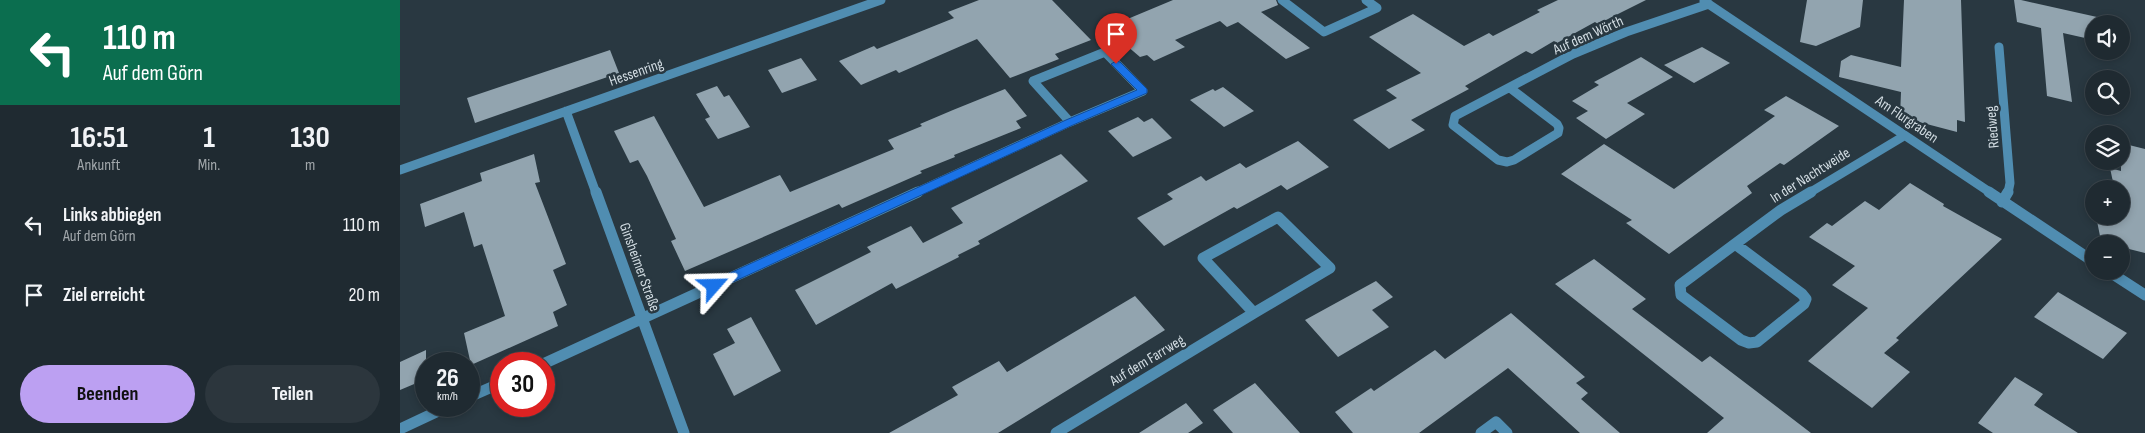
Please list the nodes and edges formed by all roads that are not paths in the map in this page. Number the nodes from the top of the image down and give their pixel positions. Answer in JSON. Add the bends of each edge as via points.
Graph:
{"nodes":[{"id":1,"x":881,"y":0,"type":"edge"},
{"id":2,"x":1282,"y":0,"type":"edge"},
{"id":3,"x":1366,"y":0,"type":"edge"},
{"id":4,"x":1706,"y":2,"type":"edge"},
{"id":5,"x":1999,"y":48,"type":"dead end"},
{"id":6,"x":1510,"y":88,"type":"junction"},
{"id":7,"x":566,"y":111,"type":"junction"},
{"id":8,"x":1070,"y":122,"type":"junction"},
{"id":9,"x":1904,"y":136,"type":"junction"},
{"id":10,"x":400,"y":170,"type":"edge"},
{"id":11,"x":2002,"y":202,"type":"junction"},
{"id":12,"x":1735,"y":244,"type":"junction"},
{"id":13,"x":2085,"y":256,"type":"edge"},
{"id":14,"x":2122,"y":280,"type":"edge"},
{"id":15,"x":2145,"y":295,"type":"edge"},
{"id":16,"x":1254,"y":313,"type":"junction"},
{"id":17,"x":643,"y":318,"type":"junction"},
{"id":18,"x":555,"y":358,"type":"edge"},
{"id":19,"x":426,"y":417,"type":"edge"},
{"id":20,"x":400,"y":429,"type":"edge"},
{"id":21,"x":684,"y":433,"type":"edge"},
{"id":22,"x":1056,"y":433,"type":"edge"},
{"id":23,"x":1482,"y":433,"type":"edge"},
{"id":24,"x":1507,"y":433,"type":"edge"}],
"edges":[{"from":1,"to":7,"type":"street","name":"Hessenring"},
{"from":2,"to":3,"type":"street","via":[[1324,32],[1377,8]]},
{"from":4,"to":6,"type":"street","name":"Auf dem Wörth","via":[[1573,54]]},
{"from":4,"to":9,"type":"street","name":"Am Flurgraben"},
{"from":5,"to":11,"type":"street","name":"Riedweg","via":[[2010,183]]},
{"from":6,"to":6,"type":"street","name":"Auf dem Wörth","via":[[1455,116],[1453,120],[1453,125],[1498,160],[1508,162],[1558,133],[1559,128]]},
{"from":7,"to":10,"type":"street","name":"Hessenring"},
{"from":7,"to":17,"type":"street","name":"Ginsheimer Straße"},
{"from":8,"to":8,"type":"street","via":[[1094,112],[1143,91],[1104,52],[1033,81]]},
{"from":8,"to":17,"type":"street"},
{"from":9,"to":11,"type":"street","name":"Am Flurgraben"},
{"from":9,"to":12,"type":"street","name":"In der Nachtweide","via":[[1780,210]]},
{"from":11,"to":13,"type":"street","name":"Am Flurgraben"},
{"from":12,"to":12,"type":"street","name":"In der Nachtweide","via":[[1680,285],[1679,290],[1681,295],[1741,340],[1756,342],[1806,299]]},
{"from":14,"to":15,"type":"street"},
{"from":16,"to":16,"type":"street","name":"Auf dem Farrweg","via":[[1203,258],[1278,217],[1330,268]]},
{"from":16,"to":22,"type":"street","name":"Auf dem Farrweg"},
{"from":17,"to":18,"type":"street"},
{"from":17,"to":21,"type":"street","name":"Ginsheimer Straße"},
{"from":19,"to":20,"type":"street"},
{"from":23,"to":24,"type":"street","via":[[1496,422]]}]}
